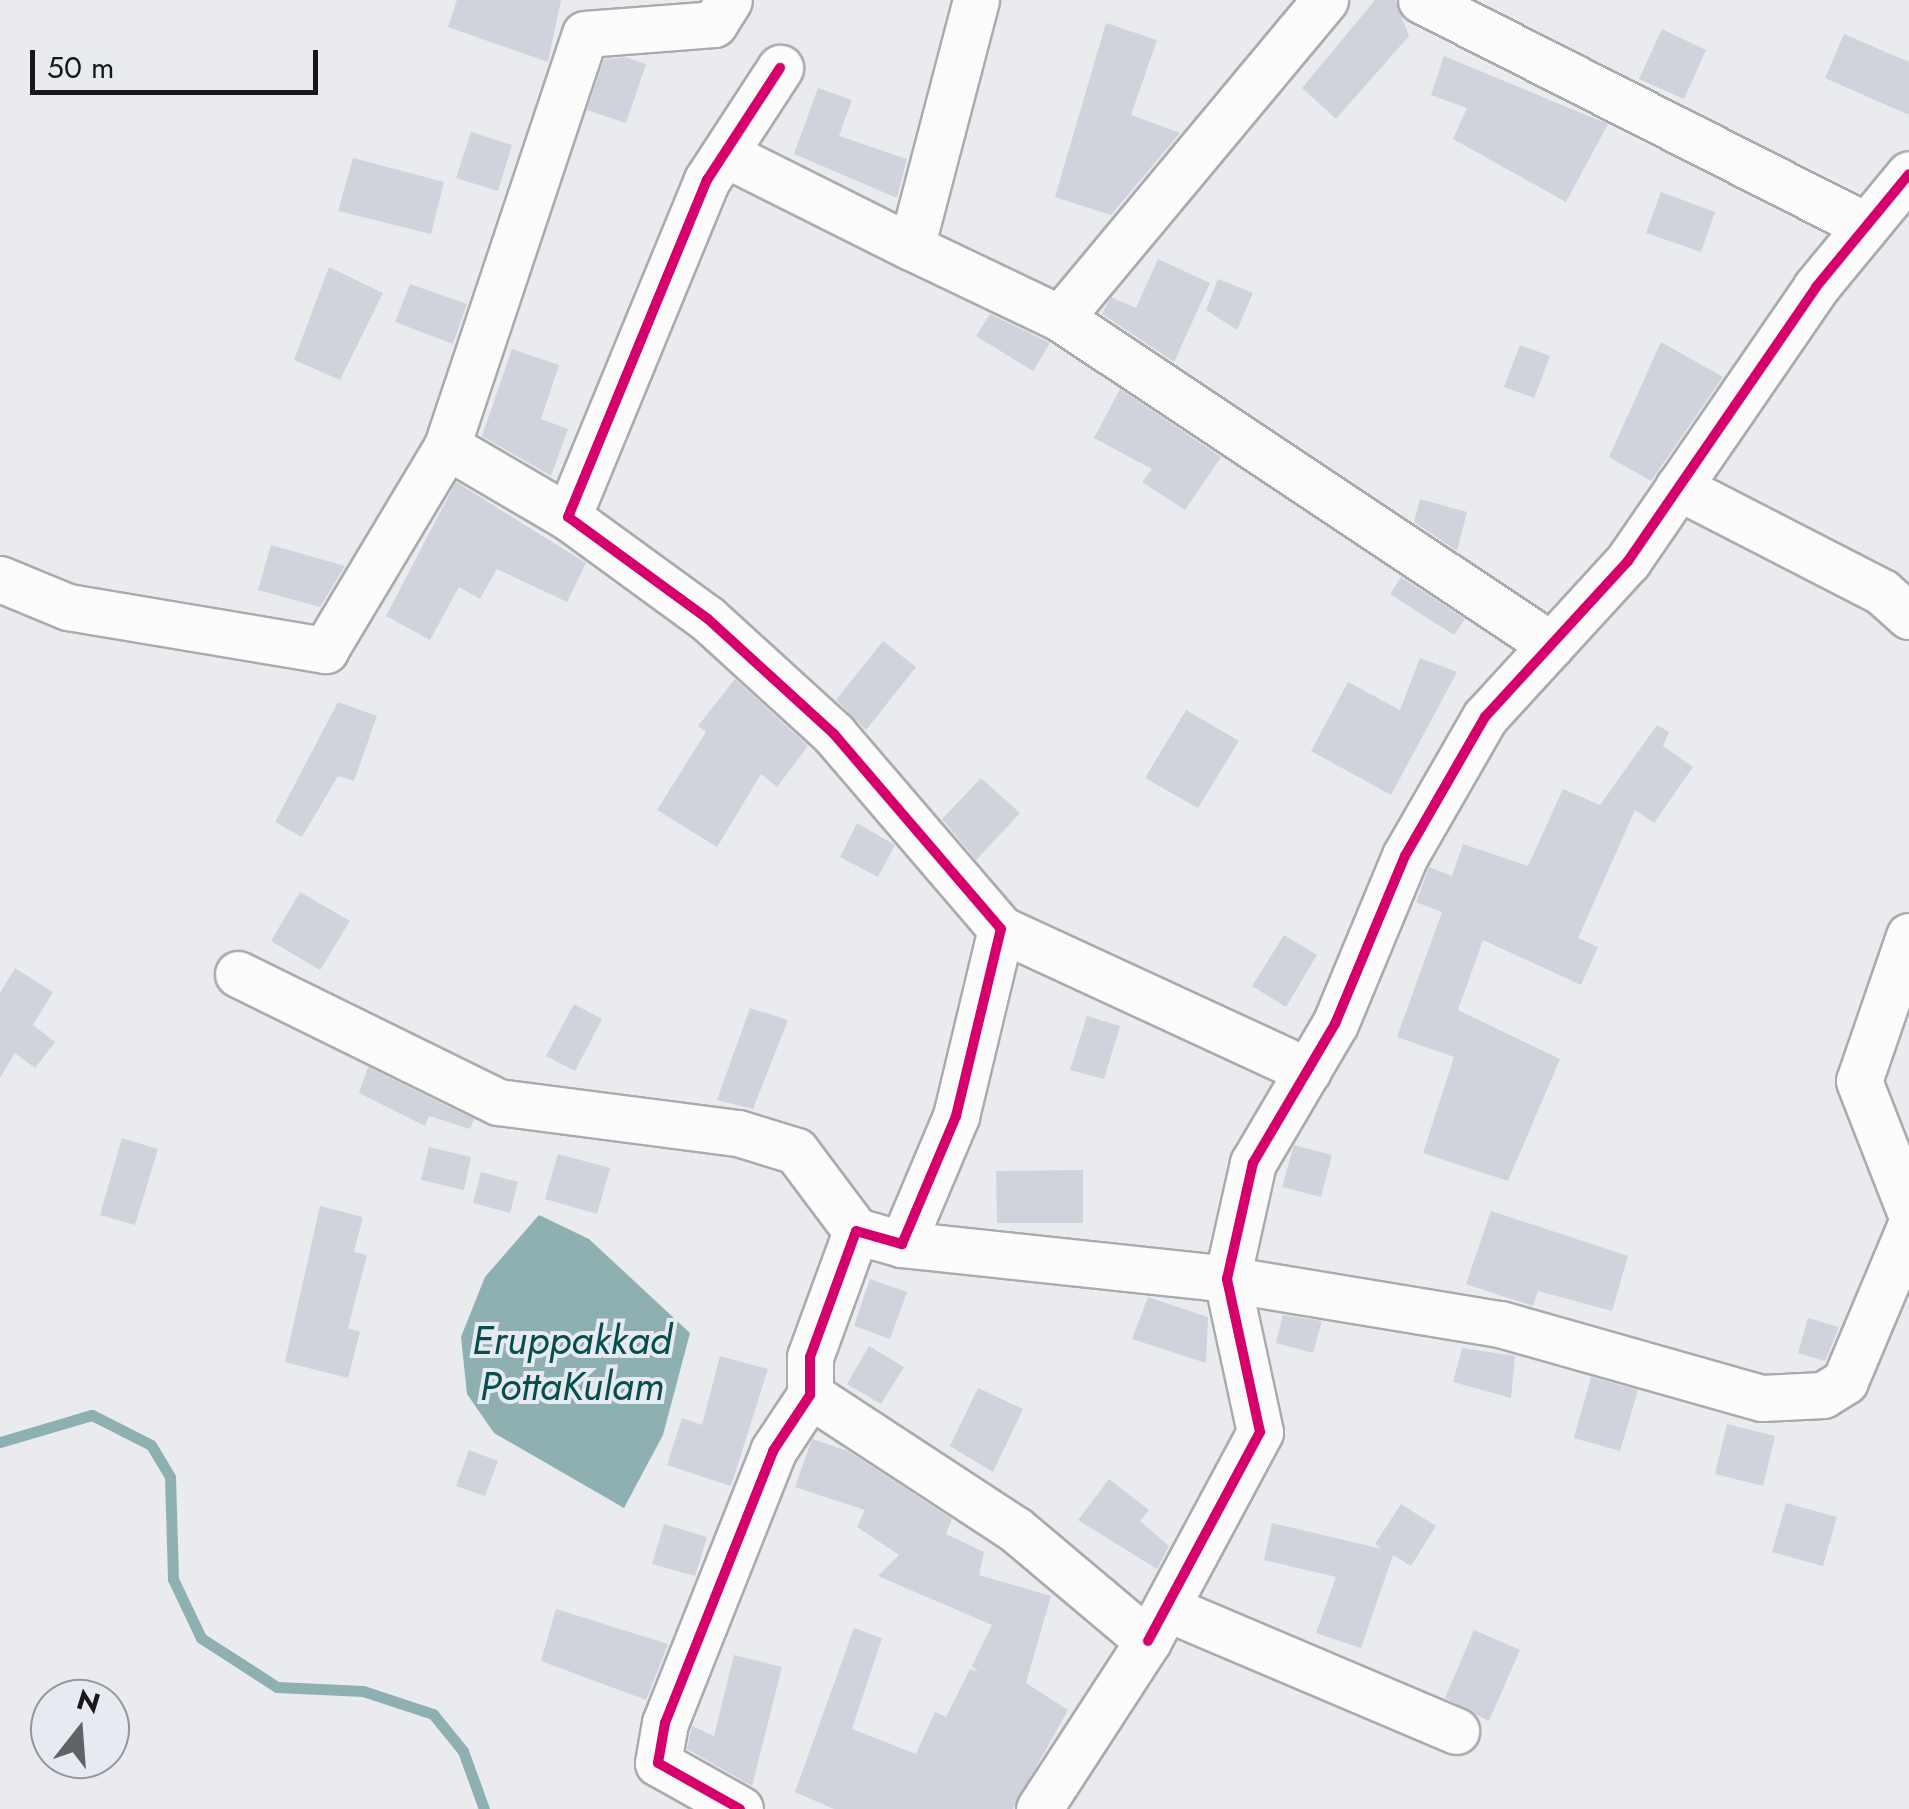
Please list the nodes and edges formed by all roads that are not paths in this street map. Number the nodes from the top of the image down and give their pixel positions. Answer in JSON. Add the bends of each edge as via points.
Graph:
{"nodes":[{"id":1,"x":729,"y":0,"type":"edge"},
{"id":2,"x":976,"y":0,"type":"edge"},
{"id":3,"x":1325,"y":0,"type":"edge"},
{"id":4,"x":1421,"y":0,"type":"edge"},
{"id":5,"x":780,"y":68,"type":"dead end"},
{"id":6,"x":724,"y":154,"type":"junction"},
{"id":7,"x":1909,"y":174,"type":"edge"},
{"id":8,"x":1866,"y":226,"type":"junction"},
{"id":9,"x":911,"y":247,"type":"junction"},
{"id":10,"x":1060,"y":318,"type":"junction"},
{"id":11,"x":447,"y":446,"type":"junction"},
{"id":12,"x":1678,"y":487,"type":"junction"},
{"id":13,"x":568,"y":516,"type":"junction"},
{"id":14,"x":0,"y":579,"type":"edge"},
{"id":15,"x":1909,"y":616,"type":"edge"},
{"id":16,"x":1552,"y":644,"type":"junction"},
{"id":17,"x":1001,"y":929,"type":"junction"},
{"id":18,"x":1909,"y":936,"type":"edge"},
{"id":19,"x":238,"y":974,"type":"dead end"},
{"id":20,"x":1308,"y":1071,"type":"junction"},
{"id":21,"x":1909,"y":1209,"type":"edge"},
{"id":22,"x":1909,"y":1228,"type":"edge"},
{"id":23,"x":856,"y":1231,"type":"junction"},
{"id":24,"x":902,"y":1244,"type":"junction"},
{"id":25,"x":1228,"y":1280,"type":"junction"},
{"id":26,"x":810,"y":1395,"type":"junction"},
{"id":27,"x":1158,"y":1625,"type":"junction"},
{"id":28,"x":1456,"y":1731,"type":"dead end"},
{"id":29,"x":740,"y":1809,"type":"edge"},
{"id":30,"x":1039,"y":1809,"type":"edge"}],
"edges":[{"from":1,"to":11,"type":"street","via":[[714,24],[585,34]]},
{"from":2,"to":9,"type":"street"},
{"from":3,"to":10,"type":"street"},
{"from":4,"to":8,"type":"street"},
{"from":5,"to":6,"type":"street"},
{"from":6,"to":9,"type":"street"},
{"from":6,"to":13,"type":"street"},
{"from":7,"to":8,"type":"street"},
{"from":8,"to":12,"type":"street"},
{"from":9,"to":10,"type":"street"},
{"from":10,"to":16,"type":"street"},
{"from":11,"to":13,"type":"street"},
{"from":11,"to":14,"type":"street","via":[[325,650],[68,606]]},
{"from":12,"to":15,"type":"street","via":[[1882,592]]},
{"from":12,"to":16,"type":"street"},
{"from":13,"to":17,"type":"street","via":[[708,619],[834,734]]},
{"from":16,"to":20,"type":"street","via":[[1485,717],[1414,841]]},
{"from":17,"to":20,"type":"street"},
{"from":17,"to":24,"type":"street","via":[[956,1116]]},
{"from":18,"to":21,"type":"street","via":[[1859,1081]]},
{"from":19,"to":23,"type":"street","via":[[498,1102],[738,1133],[796,1151]]},
{"from":20,"to":25,"type":"street","via":[[1253,1162]]},
{"from":22,"to":25,"type":"street","via":[[1872,1330],[1845,1380],[1823,1395],[1762,1398],[1500,1324]]},
{"from":23,"to":24,"type":"street"},
{"from":23,"to":26,"type":"street","via":[[810,1357]]},
{"from":24,"to":25,"type":"street"},
{"from":25,"to":27,"type":"street","via":[[1260,1432]]},
{"from":26,"to":27,"type":"street"},
{"from":26,"to":29,"type":"street","via":[[774,1451],[665,1722],[658,1763]]},
{"from":27,"to":28,"type":"street"},
{"from":27,"to":30,"type":"street"}]}
